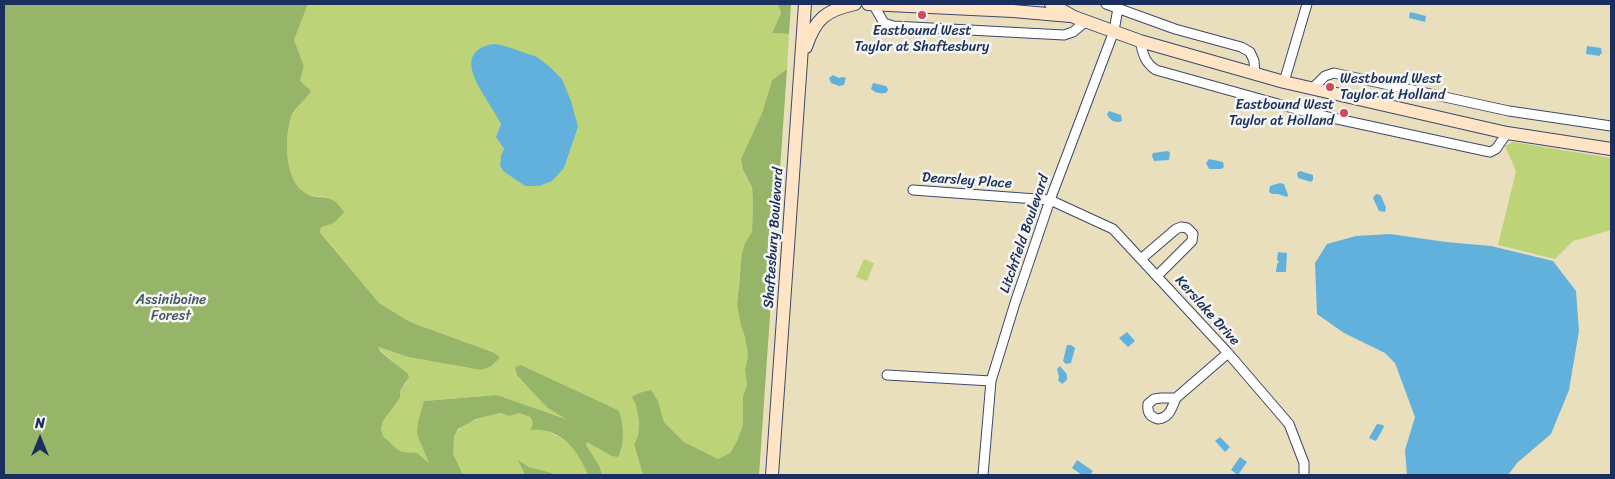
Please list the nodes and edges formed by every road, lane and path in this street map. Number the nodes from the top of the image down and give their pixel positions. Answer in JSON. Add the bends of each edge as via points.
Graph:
{"nodes":[{"id":1,"x":805,"y":4,"type":"edge"},
{"id":2,"x":855,"y":4,"type":"edge"},
{"id":3,"x":868,"y":4,"type":"edge"},
{"id":4,"x":873,"y":4,"type":"edge"},
{"id":5,"x":1050,"y":4,"type":"edge"},
{"id":6,"x":1106,"y":4,"type":"edge"},
{"id":7,"x":1307,"y":4,"type":"edge"},
{"id":8,"x":1118,"y":8,"type":"junction"},
{"id":9,"x":1080,"y":19,"type":"junction"},
{"id":10,"x":1114,"y":31,"type":"junction"},
{"id":11,"x":1140,"y":41,"type":"junction"},
{"id":12,"x":801,"y":61,"type":"junction"},
{"id":13,"x":1254,"y":74,"type":"junction"},
{"id":14,"x":1284,"y":82,"type":"junction"},
{"id":15,"x":1312,"y":89,"type":"junction"},
{"id":16,"x":1611,"y":126,"type":"edge"},
{"id":17,"x":1507,"y":133,"type":"junction"},
{"id":18,"x":1611,"y":149,"type":"edge"},
{"id":19,"x":912,"y":190,"type":"dead end"},
{"id":20,"x":1050,"y":200,"type":"junction"},
{"id":21,"x":1141,"y":258,"type":"junction"},
{"id":22,"x":1158,"y":276,"type":"junction"},
{"id":23,"x":1228,"y":353,"type":"junction"},
{"id":24,"x":888,"y":375,"type":"dead end"},
{"id":25,"x":991,"y":381,"type":"junction"},
{"id":26,"x":1176,"y":398,"type":"dead end"},
{"id":27,"x":772,"y":475,"type":"edge"},
{"id":28,"x":983,"y":475,"type":"edge"},
{"id":29,"x":1304,"y":475,"type":"edge"}],
"edges":[{"from":1,"to":12,"type":"street","name":"Shaftesbury Boulevard"},
{"from":2,"to":12,"type":"street","via":[[838,7],[825,15],[813,28]]},
{"from":3,"to":4,"type":"street"},
{"from":4,"to":9,"type":"street","via":[[1013,11]]},
{"from":4,"to":9,"type":"street","via":[[884,23],[893,26],[1064,35],[1073,32]]},
{"from":5,"to":9,"type":"street"},
{"from":6,"to":8,"type":"street"},
{"from":7,"to":14,"type":"street"},
{"from":8,"to":10,"type":"street","name":"Litchfield Boulevard"},
{"from":8,"to":13,"type":"street","via":[[1241,47],[1250,52]]},
{"from":9,"to":10,"type":"street"},
{"from":10,"to":11,"type":"street"},
{"from":10,"to":20,"type":"street","name":"Litchfield Boulevard"},
{"from":11,"to":13,"type":"street"},
{"from":11,"to":17,"type":"street","via":[[1146,61],[1156,70],[1314,114],[1490,152]]},
{"from":12,"to":27,"type":"street","name":"Shaftesbury Boulevard"},
{"from":13,"to":14,"type":"street"},
{"from":14,"to":15,"type":"street"},
{"from":15,"to":16,"type":"street","via":[[1325,76],[1334,73],[1509,111]]},
{"from":15,"to":17,"type":"street"},
{"from":17,"to":18,"type":"street"},
{"from":19,"to":20,"type":"street","name":"Dearsley Place"},
{"from":20,"to":21,"type":"street","name":"Kerslake Drive","via":[[1113,229]]},
{"from":20,"to":25,"type":"street","name":"Litchfield Boulevard"},
{"from":21,"to":22,"type":"street","name":"Kerslake Drive"},
{"from":21,"to":22,"type":"street","via":[[1176,229],[1187,228],[1192,234],[1192,241]]},
{"from":22,"to":23,"type":"street","name":"Kerslake Drive"},
{"from":23,"to":26,"type":"street"},
{"from":23,"to":29,"type":"street","name":"Kerslake Drive","via":[[1289,424],[1304,463]]},
{"from":24,"to":25,"type":"street"},
{"from":25,"to":28,"type":"street","name":"Litchfield Boulevard"}]}
